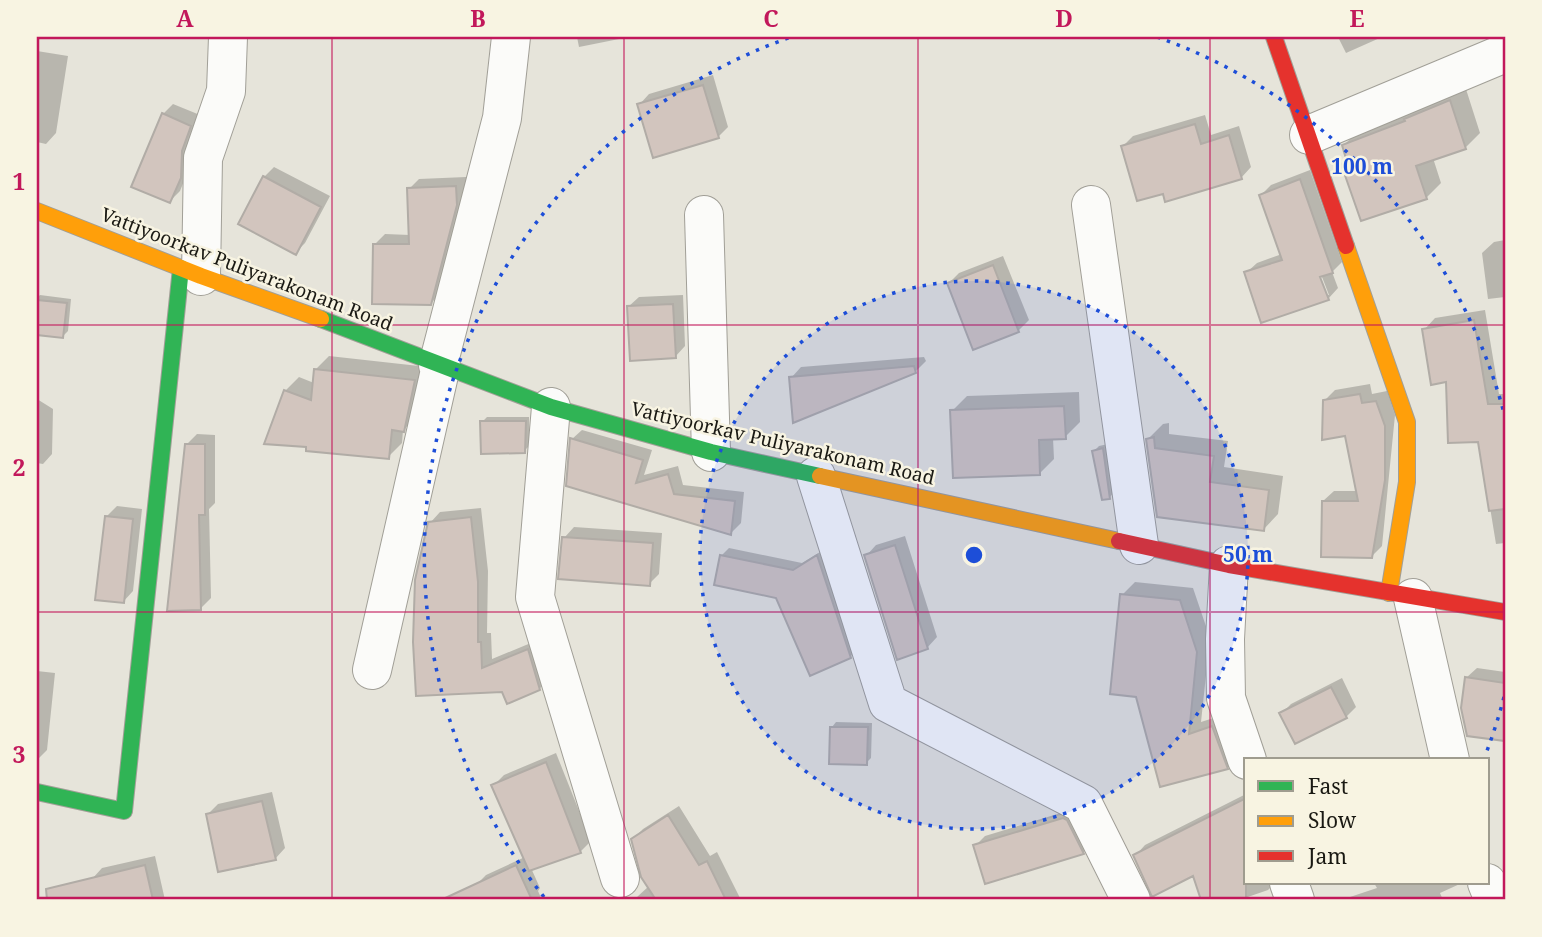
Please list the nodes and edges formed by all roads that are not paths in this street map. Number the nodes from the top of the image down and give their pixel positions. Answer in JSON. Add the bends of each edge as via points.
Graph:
{"nodes":[{"id":1,"x":228,"y":37,"type":"edge"},
{"id":2,"x":511,"y":37,"type":"edge"},
{"id":3,"x":1274,"y":37,"type":"edge"},
{"id":4,"x":1505,"y":53,"type":"edge"},
{"id":5,"x":1309,"y":135,"type":"junction"},
{"id":6,"x":1091,"y":205,"type":"dead end"},
{"id":7,"x":37,"y":211,"type":"edge"},
{"id":8,"x":704,"y":215,"type":"dead end"},
{"id":9,"x":191,"y":272,"type":"junction"},
{"id":10,"x":439,"y":366,"type":"junction"},
{"id":11,"x":551,"y":407,"type":"junction"},
{"id":12,"x":711,"y":452,"type":"junction"},
{"id":13,"x":816,"y":476,"type":"junction"},
{"id":14,"x":1139,"y":545,"type":"junction"},
{"id":15,"x":1229,"y":565,"type":"junction"},
{"id":16,"x":1401,"y":595,"type":"junction"},
{"id":17,"x":1505,"y":612,"type":"edge"},
{"id":18,"x":372,"y":670,"type":"dead end"},
{"id":19,"x":1246,"y":758,"type":"edge"},
{"id":20,"x":1449,"y":758,"type":"edge"},
{"id":21,"x":37,"y":792,"type":"edge"},
{"id":22,"x":620,"y":878,"type":"dead end"},
{"id":23,"x":1131,"y":900,"type":"edge"}],
"edges":[{"from":1,"to":9,"type":"street","via":[[226,91],[203,158]]},
{"from":2,"to":10,"type":"street","via":[[502,118]]},
{"from":3,"to":5,"type":"main road"},
{"from":4,"to":5,"type":"street"},
{"from":5,"to":16,"type":"main road","via":[[1407,422]]},
{"from":6,"to":14,"type":"street"},
{"from":7,"to":9,"type":"main road","name":"Vattiyoorkav Puliyarakonam Road"},
{"from":8,"to":12,"type":"street"},
{"from":9,"to":10,"type":"main road","name":"Vattiyoorkav Puliyarakonam Road"},
{"from":9,"to":21,"type":"main road","via":[[124,811]]},
{"from":10,"to":11,"type":"main road","name":"Vattiyoorkav Puliyarakonam Road"},
{"from":10,"to":18,"type":"street"},
{"from":11,"to":12,"type":"main road","name":"Vattiyoorkav Puliyarakonam Road"},
{"from":11,"to":22,"type":"street","via":[[535,597]]},
{"from":12,"to":13,"type":"main road","name":"Vattiyoorkav Puliyarakonam Road"},
{"from":13,"to":14,"type":"main road","name":"Vattiyoorkav Puliyarakonam Road"},
{"from":13,"to":23,"type":"street","via":[[888,703],[1083,804]]},
{"from":14,"to":15,"type":"main road","name":"Vattiyoorkav Puliyarakonam Road"},
{"from":15,"to":16,"type":"main road","name":"Vattiyoorkav Puliyarakonam Road"},
{"from":15,"to":19,"type":"street","via":[[1226,698]]},
{"from":16,"to":17,"type":"main road","name":"Vattiyoorkav Puliyarakonam Road"},
{"from":16,"to":20,"type":"street"}]}
